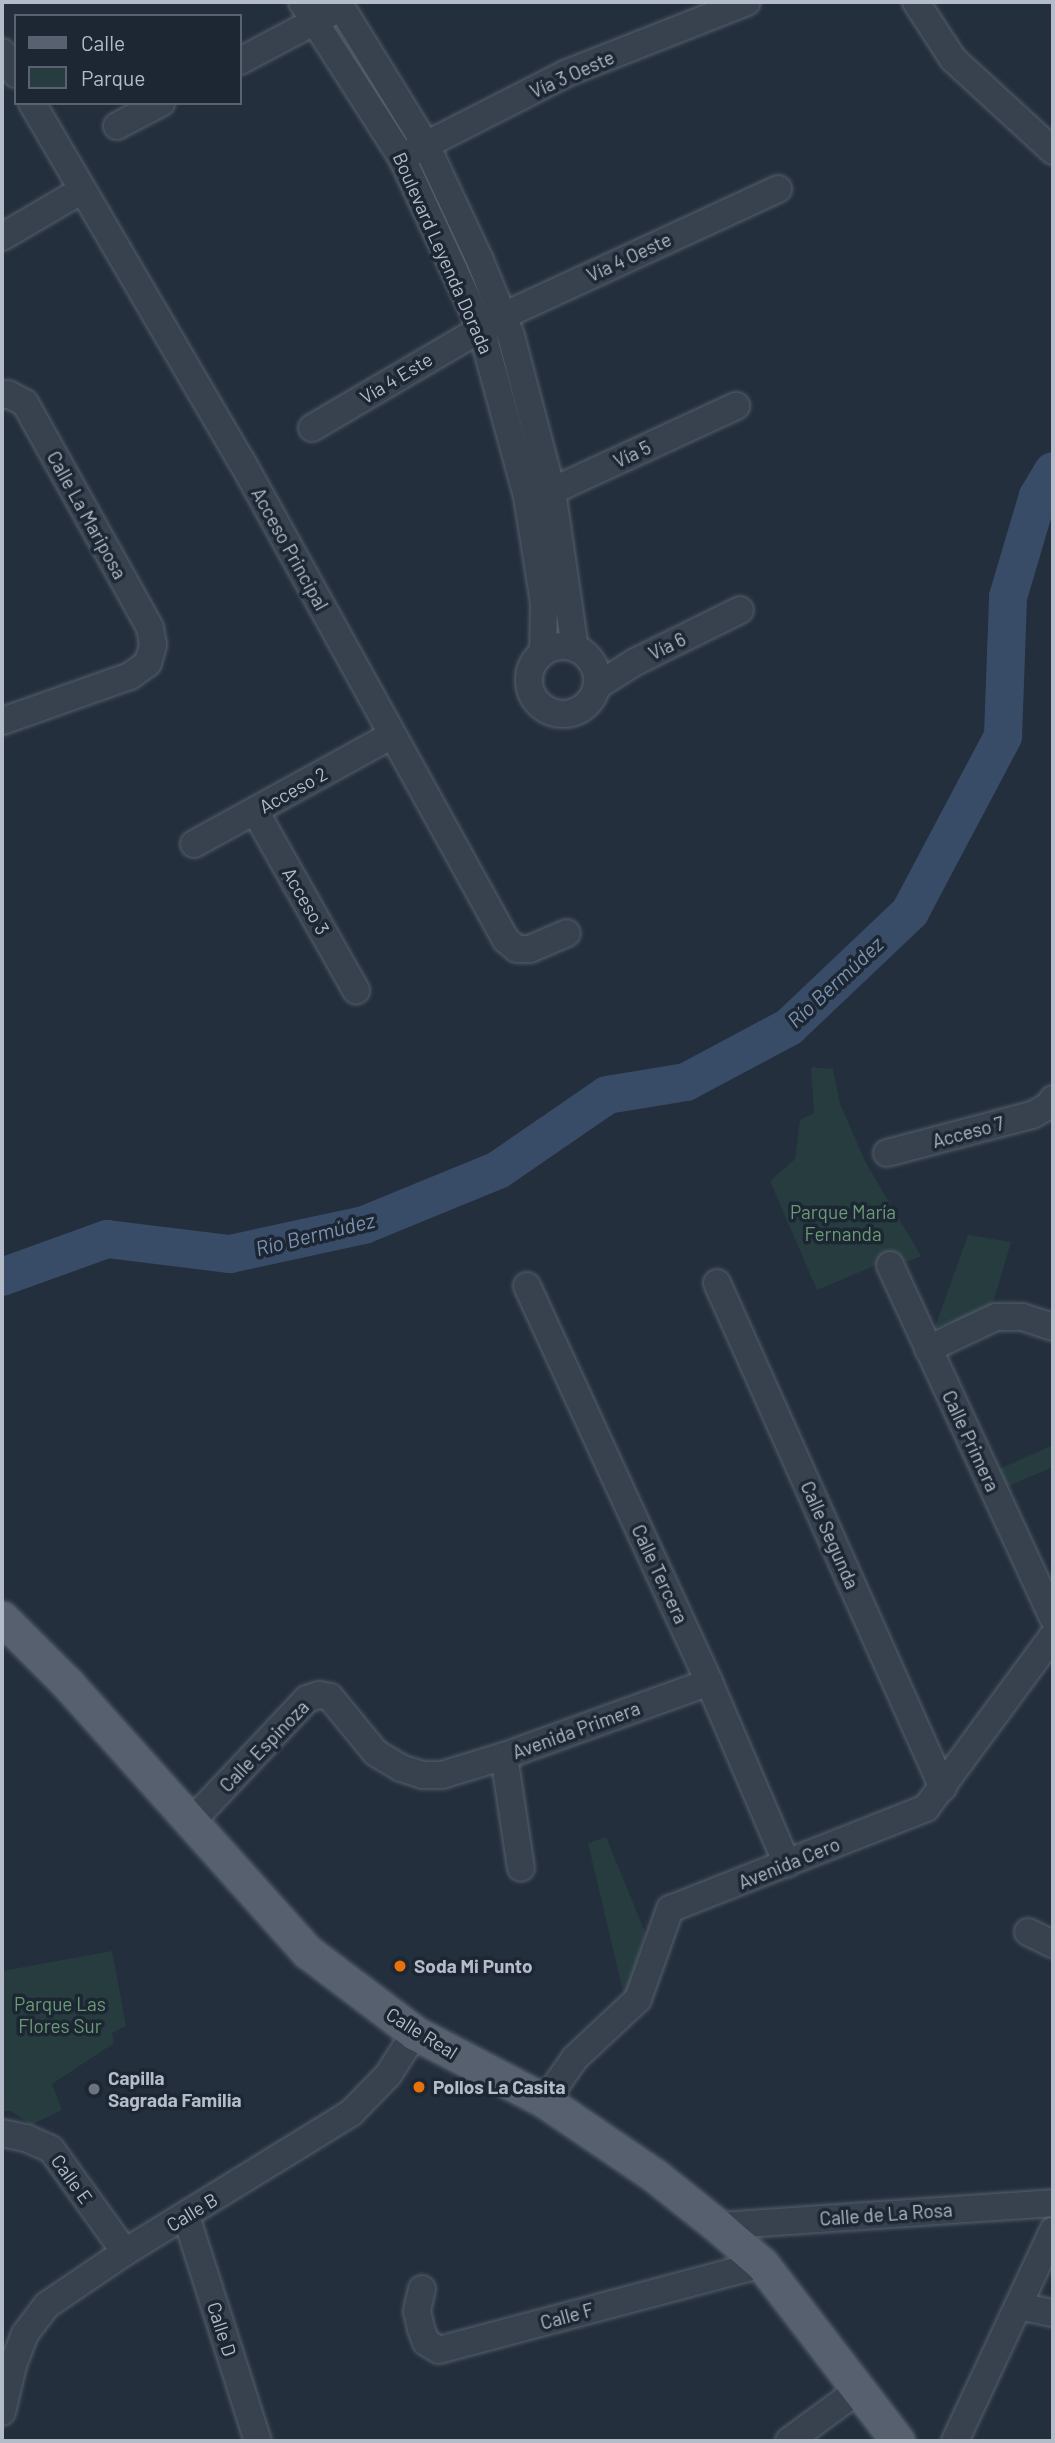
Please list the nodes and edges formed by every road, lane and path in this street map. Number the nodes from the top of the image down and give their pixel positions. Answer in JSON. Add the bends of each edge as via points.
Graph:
{"nodes":[{"id":1,"x":747,"y":2,"type":"edge"},
{"id":2,"x":916,"y":2,"type":"edge"},
{"id":3,"x":344,"y":4,"type":"edge"},
{"id":4,"x":309,"y":11,"type":"edge"},
{"id":5,"x":2,"y":52,"type":"edge"},
{"id":6,"x":242,"y":60,"type":"edge"},
{"id":7,"x":14,"y":71,"type":"edge"},
{"id":8,"x":33,"y":105,"type":"edge"},
{"id":9,"x":157,"y":105,"type":"edge"},
{"id":10,"x":117,"y":126,"type":"dead end"},
{"id":11,"x":426,"y":145,"type":"junction"},
{"id":12,"x":1053,"y":152,"type":"edge"},
{"id":13,"x":402,"y":158,"type":"junction"},
{"id":14,"x":778,"y":189,"type":"dead end"},
{"id":15,"x":82,"y":190,"type":"junction"},
{"id":16,"x":2,"y":237,"type":"edge"},
{"id":17,"x":492,"y":322,"type":"junction"},
{"id":18,"x":5,"y":395,"type":"edge"},
{"id":19,"x":736,"y":406,"type":"dead end"},
{"id":20,"x":312,"y":428,"type":"dead end"},
{"id":21,"x":539,"y":494,"type":"junction"},
{"id":22,"x":740,"y":610,"type":"dead end"},
{"id":23,"x":575,"y":648,"type":"junction"},
{"id":24,"x":542,"y":653,"type":"junction"},
{"id":25,"x":597,"y":686,"type":"junction"},
{"id":26,"x":2,"y":721,"type":"edge"},
{"id":27,"x":392,"y":735,"type":"junction"},
{"id":28,"x":255,"y":811,"type":"junction"},
{"id":29,"x":194,"y":844,"type":"dead end"},
{"id":30,"x":567,"y":933,"type":"dead end"},
{"id":31,"x":356,"y":990,"type":"dead end"},
{"id":32,"x":1050,"y":1102,"type":"edge"},
{"id":33,"x":887,"y":1153,"type":"dead end"},
{"id":34,"x":890,"y":1265,"type":"dead end"},
{"id":35,"x":717,"y":1283,"type":"dead end"},
{"id":36,"x":527,"y":1286,"type":"dead end"},
{"id":37,"x":1053,"y":1327,"type":"edge"},
{"id":38,"x":928,"y":1349,"type":"junction"},
{"id":39,"x":1053,"y":1617,"type":"edge"},
{"id":40,"x":2,"y":1618,"type":"edge"},
{"id":41,"x":1053,"y":1636,"type":"edge"},
{"id":42,"x":709,"y":1682,"type":"junction"},
{"id":43,"x":504,"y":1756,"type":"junction"},
{"id":44,"x":442,"y":1774,"type":"joint"},
{"id":45,"x":943,"y":1788,"type":"junction"},
{"id":46,"x":192,"y":1821,"type":"junction"},
{"id":47,"x":787,"y":1864,"type":"junction"},
{"id":48,"x":522,"y":1868,"type":"dead end"},
{"id":49,"x":1028,"y":1932,"type":"dead end"},
{"id":50,"x":1053,"y":1944,"type":"edge"},
{"id":51,"x":415,"y":2033,"type":"junction"},
{"id":52,"x":545,"y":2101,"type":"junction"},
{"id":53,"x":2,"y":2133,"type":"edge"},
{"id":54,"x":1053,"y":2203,"type":"edge"},
{"id":55,"x":186,"y":2216,"type":"junction"},
{"id":56,"x":719,"y":2226,"type":"junction"},
{"id":57,"x":1053,"y":2231,"type":"edge"},
{"id":58,"x":124,"y":2252,"type":"junction"},
{"id":59,"x":762,"y":2264,"type":"junction"},
{"id":60,"x":422,"y":2289,"type":"dead end"},
{"id":61,"x":1018,"y":2306,"type":"junction"},
{"id":62,"x":1053,"y":2313,"type":"edge"},
{"id":63,"x":858,"y":2390,"type":"junction"},
{"id":64,"x":2,"y":2412,"type":"edge"},
{"id":65,"x":258,"y":2441,"type":"edge"},
{"id":66,"x":789,"y":2441,"type":"edge"},
{"id":67,"x":898,"y":2441,"type":"edge"},
{"id":68,"x":955,"y":2441,"type":"edge"}],
"edges":[{"from":1,"to":11,"type":"street","name":"Vía 3 Oeste","via":[[567,73]]},
{"from":2,"to":12,"type":"street","via":[[953,59]]},
{"from":3,"to":4,"type":"street"},
{"from":3,"to":11,"type":"street","name":"Boulevard Leyenda Dorada"},
{"from":4,"to":6,"type":"street"},
{"from":4,"to":13,"type":"street","name":"Boulevard Leyenda Dorada"},
{"from":5,"to":7,"type":"street"},
{"from":8,"to":15,"type":"street","name":"Acceso Principal"},
{"from":9,"to":10,"type":"street"},
{"from":11,"to":13,"type":"street","name":"Vía 3 Oeste"},
{"from":11,"to":17,"type":"street","name":"Boulevard Leyenda Dorada"},
{"from":13,"to":17,"type":"street","name":"Boulevard Leyenda Dorada"},
{"from":14,"to":17,"type":"street","name":"Vía 4 Oeste"},
{"from":15,"to":16,"type":"street"},
{"from":15,"to":27,"type":"street","name":"Acceso Principal","via":[[241,460]]},
{"from":17,"to":20,"type":"street","name":"Vía 4 Este"},
{"from":17,"to":21,"type":"street","name":"Boulevard Leyenda Dorada"},
{"from":18,"to":26,"type":"street","name":"Calle La Mariposa","via":[[25,403],[150,628],[153,645],[148,663],[130,676]]},
{"from":19,"to":21,"type":"street","name":"Vía 5"},
{"from":21,"to":23,"type":"street","name":"Boulevard Leyenda Dorada"},
{"from":21,"to":24,"type":"street","name":"Boulevard Leyenda Dorada"},
{"from":22,"to":25,"type":"street","name":"Vía 6"},
{"from":23,"to":24,"type":"street","via":[[563,646]]},
{"from":23,"to":25,"type":"street","name":"Boulevard Leyenda Dorada","via":[[593,663]]},
{"from":24,"to":25,"type":"street","name":"Boulevard Leyenda Dorada","via":[[528,681],[543,709],[564,715],[576,712],[593,697]]},
{"from":27,"to":28,"type":"street","name":"Acceso 2"},
{"from":27,"to":30,"type":"street","name":"Acceso Principal","via":[[506,940],[517,949],[530,950]]},
{"from":28,"to":29,"type":"street","name":"Acceso 2"},
{"from":28,"to":31,"type":"street","name":"Acceso 3"},
{"from":32,"to":33,"type":"street","name":"Acceso 7","via":[[1032,1115]]},
{"from":34,"to":38,"type":"street","name":"Calle Primera"},
{"from":35,"to":45,"type":"street","name":"Calle Segunda"},
{"from":36,"to":42,"type":"street","name":"Calle Tercera"},
{"from":37,"to":38,"type":"street","via":[[1022,1317],[996,1317]]},
{"from":38,"to":39,"type":"street","name":"Calle Primera"},
{"from":40,"to":46,"type":"main road","name":"Calle Real"},
{"from":41,"to":45,"type":"street","name":"Avenida Cero"},
{"from":42,"to":43,"type":"street","name":"Avenida Primera"},
{"from":42,"to":47,"type":"street","name":"Calle Tercera"},
{"from":43,"to":44,"type":"street","name":"Avenida Primera"},
{"from":43,"to":48,"type":"street"},
{"from":44,"to":46,"type":"street","name":"Calle Espinoza","via":[[423,1775],[376,1753],[330,1697],[319,1695],[307,1699]]},
{"from":45,"to":47,"type":"street","name":"Avenida Cero","via":[[926,1808]]},
{"from":46,"to":51,"type":"main road","name":"Calle Real","via":[[308,1952]]},
{"from":47,"to":52,"type":"street","name":"Avenida Cero","via":[[670,1909],[638,1999],[575,2058]]},
{"from":49,"to":50,"type":"street"},
{"from":51,"to":52,"type":"main road","name":"Calle Real"},
{"from":51,"to":55,"type":"street","name":"Calle B","via":[[388,2075],[351,2113]]},
{"from":52,"to":56,"type":"main road","name":"Calle Real"},
{"from":53,"to":58,"type":"street","name":"Calle E","via":[[51,2149]]},
{"from":54,"to":56,"type":"street","name":"Calle de La Rosa"},
{"from":55,"to":58,"type":"street","name":"Calle B"},
{"from":55,"to":65,"type":"street","name":"Calle D"},
{"from":56,"to":59,"type":"main road","name":"Calle Real"},
{"from":57,"to":61,"type":"street"},
{"from":58,"to":64,"type":"street","name":"Calle B","via":[[47,2305],[25,2333]]},
{"from":59,"to":60,"type":"street","name":"Calle F","via":[[439,2350],[426,2342],[421,2329],[417,2311]]},
{"from":59,"to":63,"type":"main road","name":"Calle Real"},
{"from":61,"to":62,"type":"street"},
{"from":61,"to":68,"type":"street"},
{"from":63,"to":66,"type":"street"},
{"from":63,"to":67,"type":"main road","name":"Calle Real"}]}
